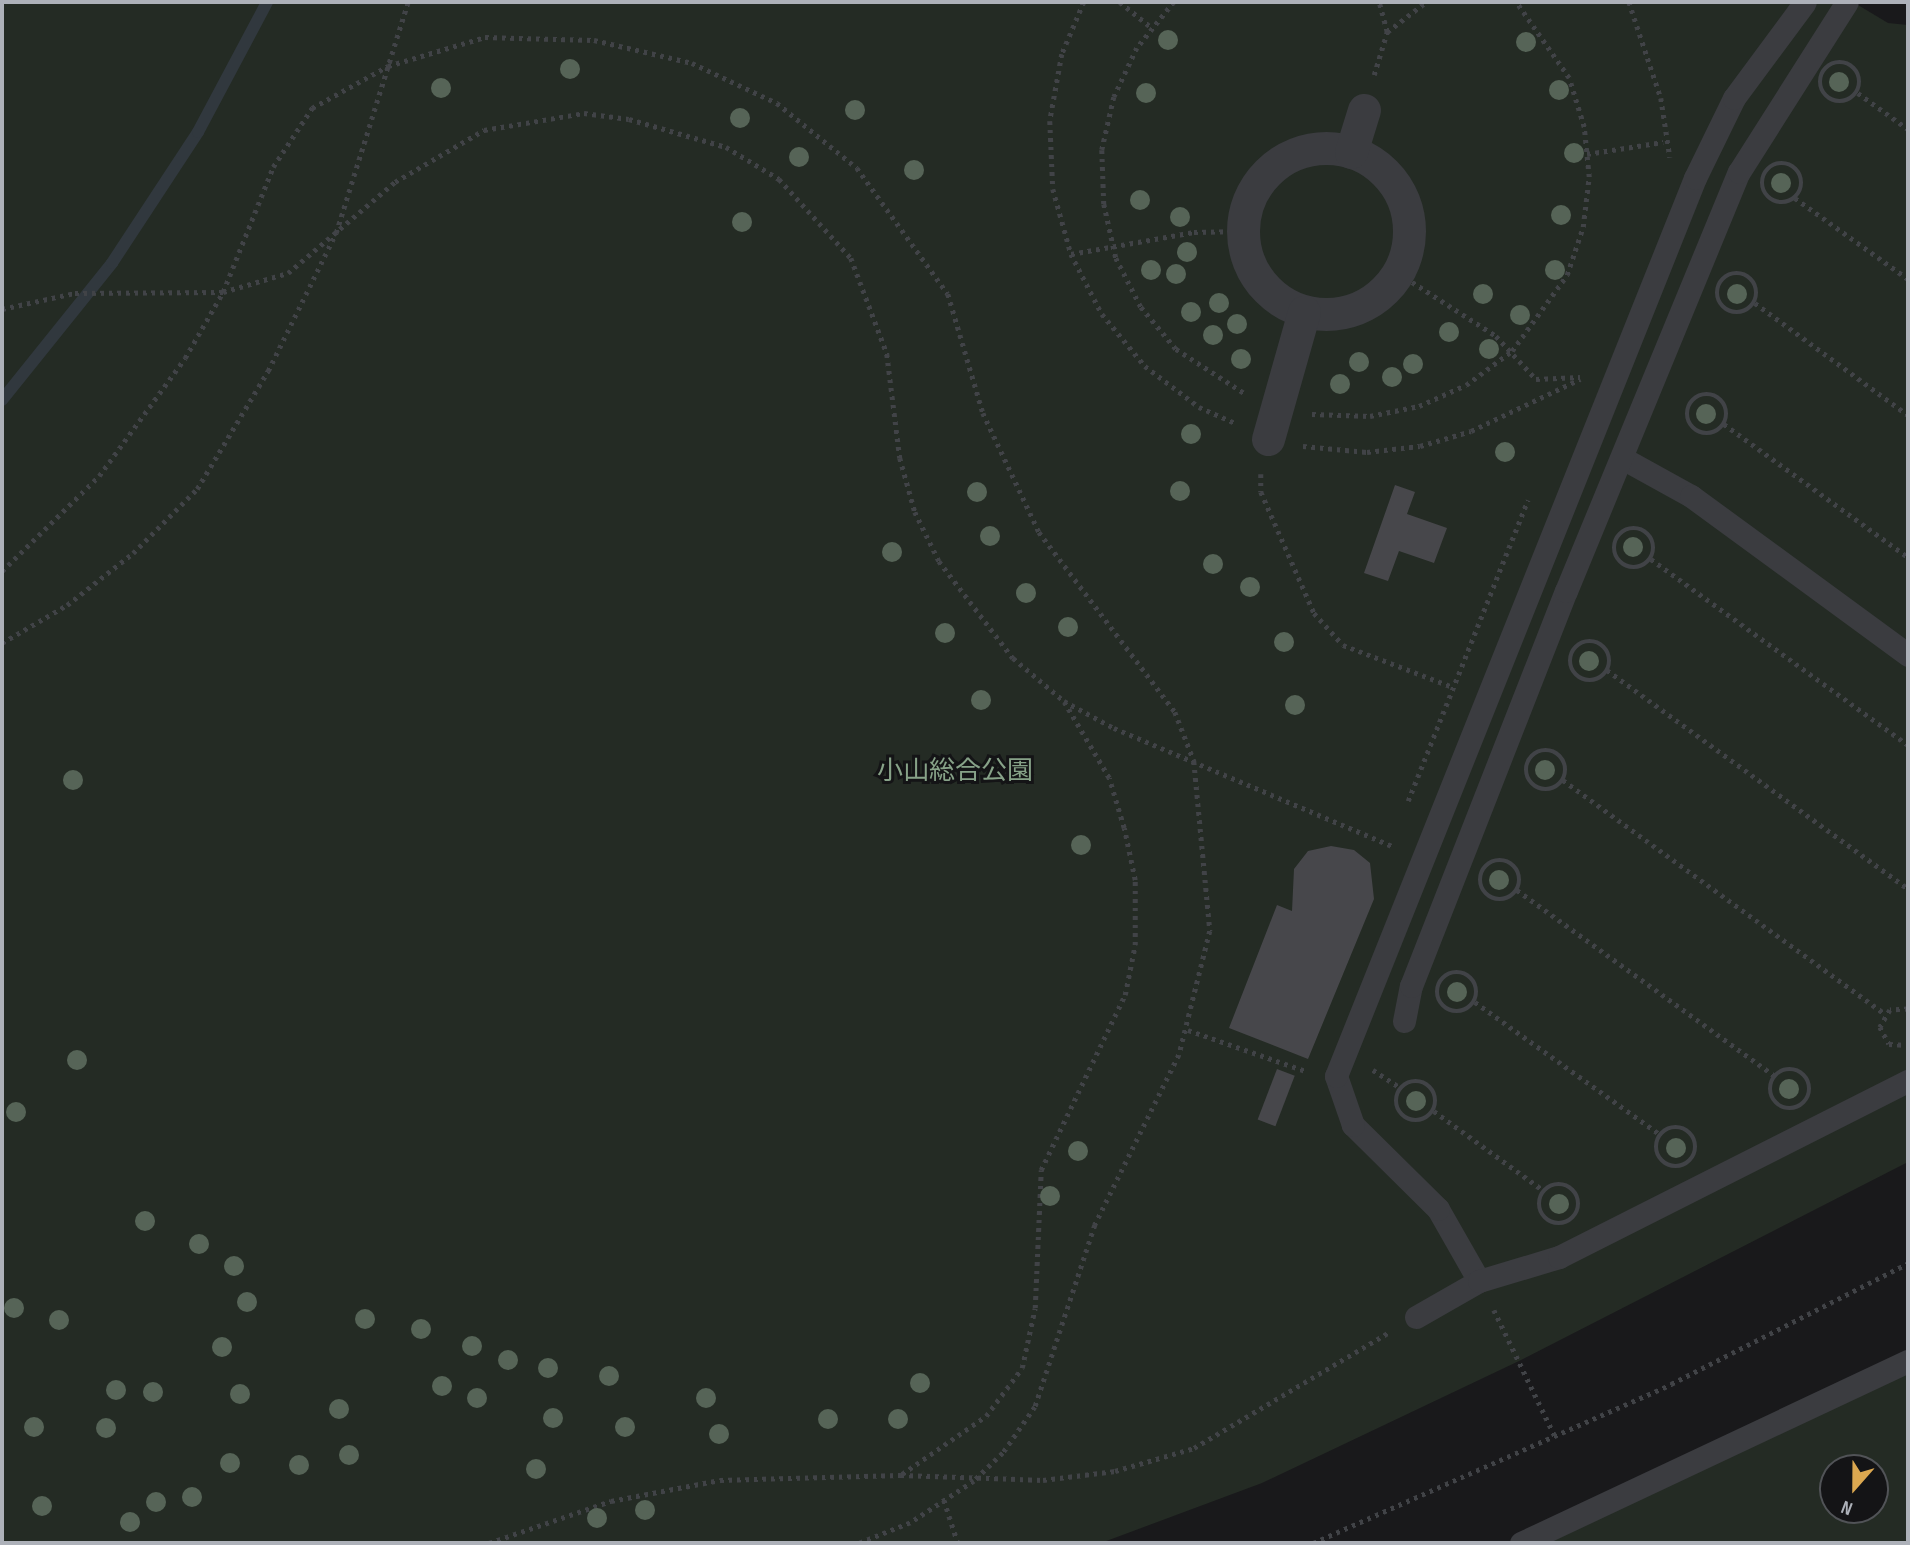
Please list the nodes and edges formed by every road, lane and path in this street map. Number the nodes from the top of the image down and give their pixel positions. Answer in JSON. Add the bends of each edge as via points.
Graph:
{"nodes":[{"id":1,"x":408,"y":2,"type":"edge"},
{"id":2,"x":1084,"y":2,"type":"edge"},
{"id":3,"x":1121,"y":2,"type":"edge"},
{"id":4,"x":1174,"y":2,"type":"edge"},
{"id":5,"x":1378,"y":2,"type":"edge"},
{"id":6,"x":1426,"y":2,"type":"edge"},
{"id":7,"x":1516,"y":2,"type":"edge"},
{"id":8,"x":1629,"y":2,"type":"edge"},
{"id":9,"x":1805,"y":2,"type":"edge"},
{"id":10,"x":1847,"y":2,"type":"edge"},
{"id":11,"x":1152,"y":28,"type":"junction"},
{"id":12,"x":1387,"y":32,"type":"junction"},
{"id":13,"x":388,"y":66,"type":"junction"},
{"id":14,"x":1858,"y":92,"type":"junction"},
{"id":15,"x":1364,"y":110,"type":"joint"},
{"id":16,"x":1908,"y":129,"type":"edge"},
{"id":17,"x":1663,"y":142,"type":"junction"},
{"id":18,"x":1351,"y":152,"type":"junction"},
{"id":19,"x":1587,"y":154,"type":"junction"},
{"id":20,"x":1666,"y":172,"type":"dead end"},
{"id":21,"x":1795,"y":198,"type":"junction"},
{"id":22,"x":1243,"y":231,"type":"junction"},
{"id":23,"x":336,"y":233,"type":"junction"},
{"id":24,"x":1114,"y":246,"type":"junction"},
{"id":25,"x":1071,"y":254,"type":"junction"},
{"id":26,"x":1398,"y":273,"type":"junction"},
{"id":27,"x":1908,"y":279,"type":"edge"},
{"id":28,"x":223,"y":292,"type":"junction"},
{"id":29,"x":1755,"y":303,"type":"junction"},
{"id":30,"x":2,"y":309,"type":"edge"},
{"id":31,"x":1304,"y":312,"type":"junction"},
{"id":32,"x":1512,"y":351,"type":"junction"},
{"id":33,"x":1589,"y":364,"type":"dead end"},
{"id":34,"x":1584,"y":376,"type":"junction"},
{"id":35,"x":1578,"y":389,"type":"dead end"},
{"id":36,"x":1277,"y":407,"type":"junction"},
{"id":37,"x":1908,"y":415,"type":"edge"},
{"id":38,"x":1724,"y":424,"type":"junction"},
{"id":39,"x":1268,"y":439,"type":"junction"},
{"id":40,"x":1624,"y":459,"type":"junction"},
{"id":41,"x":1532,"y":491,"type":"dead end"},
{"id":42,"x":1908,"y":557,"type":"edge"},
{"id":43,"x":1651,"y":559,"type":"junction"},
{"id":44,"x":2,"y":571,"type":"edge"},
{"id":45,"x":2,"y":643,"type":"edge"},
{"id":46,"x":1908,"y":655,"type":"edge"},
{"id":47,"x":1607,"y":670,"type":"junction"},
{"id":48,"x":1452,"y":687,"type":"junction"},
{"id":49,"x":1064,"y":701,"type":"junction"},
{"id":50,"x":1908,"y":745,"type":"edge"},
{"id":51,"x":1194,"y":761,"type":"junction"},
{"id":52,"x":1563,"y":780,"type":"junction"},
{"id":53,"x":1405,"y":808,"type":"dead end"},
{"id":54,"x":1396,"y":833,"type":"dead end"},
{"id":55,"x":1392,"y":846,"type":"junction"},
{"id":56,"x":1406,"y":852,"type":"dead end"},
{"id":57,"x":1391,"y":856,"type":"dead end"},
{"id":58,"x":1908,"y":889,"type":"edge"},
{"id":59,"x":1517,"y":890,"type":"junction"},
{"id":60,"x":1475,"y":1002,"type":"junction"},
{"id":61,"x":1908,"y":1009,"type":"edge"},
{"id":62,"x":1885,"y":1014,"type":"junction"},
{"id":63,"x":1404,"y":1021,"type":"dead end"},
{"id":64,"x":1188,"y":1030,"type":"junction"},
{"id":65,"x":1908,"y":1045,"type":"edge"},
{"id":66,"x":1313,"y":1062,"type":"dead end"},
{"id":67,"x":1367,"y":1066,"type":"dead end"},
{"id":68,"x":1774,"y":1076,"type":"junction"},
{"id":69,"x":1908,"y":1081,"type":"edge"},
{"id":70,"x":1401,"y":1088,"type":"junction"},
{"id":71,"x":1434,"y":1111,"type":"junction"},
{"id":72,"x":1661,"y":1135,"type":"junction"},
{"id":73,"x":1544,"y":1191,"type":"junction"},
{"id":74,"x":1908,"y":1263,"type":"edge"},
{"id":75,"x":1479,"y":1281,"type":"junction"},
{"id":76,"x":1416,"y":1317,"type":"joint"},
{"id":77,"x":1908,"y":1361,"type":"edge"},
{"id":78,"x":1556,"y":1436,"type":"junction"},
{"id":79,"x":901,"y":1475,"type":"junction"},
{"id":80,"x":974,"y":1481,"type":"junction"},
{"id":81,"x":944,"y":1500,"type":"junction"},
{"id":82,"x":489,"y":1543,"type":"edge"},
{"id":83,"x":860,"y":1543,"type":"edge"},
{"id":84,"x":957,"y":1543,"type":"edge"},
{"id":85,"x":1313,"y":1543,"type":"edge"},
{"id":86,"x":1521,"y":1543,"type":"edge"}],
"edges":[{"from":1,"to":13,"type":"path"},
{"from":2,"to":25,"type":"path","via":[[1062,54],[1050,121],[1053,189]]},
{"from":3,"to":11,"type":"path"},
{"from":4,"to":11,"type":"path"},
{"from":5,"to":12,"type":"path"},
{"from":6,"to":12,"type":"path"},
{"from":7,"to":19,"type":"path","via":[[1569,78]]},
{"from":8,"to":17,"type":"path","via":[[1661,99]]},
{"from":9,"to":75,"type":"lane","via":[[1734,98],[1695,178],[1336,1076],[1353,1125],[1438,1209]]},
{"from":10,"to":40,"type":"lane","via":[[1739,172]]},
{"from":11,"to":24,"type":"path","via":[[1114,97],[1102,150],[1104,204]]},
{"from":12,"to":15,"type":"path"},
{"from":13,"to":23,"type":"path"},
{"from":13,"to":28,"type":"path","via":[[312,108],[273,167]]},
{"from":13,"to":51,"type":"path","via":[[485,37],[594,40],[692,63],[777,103],[857,168],[948,294],[983,413],[1039,532],[1175,712]]},
{"from":14,"to":14,"type":"path","via":[[1842,102],[1829,99],[1821,75],[1836,62],[1849,64],[1860,80]]},
{"from":14,"to":16,"type":"path"},
{"from":15,"to":18,"type":"street"},
{"from":17,"to":19,"type":"path"},
{"from":17,"to":20,"type":"path","via":[[1671,159]]},
{"from":18,"to":22,"type":"street","via":[[1304,151],[1282,161],[1250,197]]},
{"from":18,"to":26,"type":"street","via":[[1392,181],[1405,204],[1409,230]]},
{"from":19,"to":32,"type":"path","via":[[1583,228],[1567,275]]},
{"from":21,"to":21,"type":"path","via":[[1777,202],[1766,195],[1766,170],[1784,163],[1796,169],[1802,187]]},
{"from":21,"to":27,"type":"path"},
{"from":22,"to":24,"type":"path"},
{"from":22,"to":31,"type":"street","via":[[1250,267],[1264,287]]},
{"from":23,"to":28,"type":"path","via":[[288,273]]},
{"from":23,"to":45,"type":"path","via":[[268,371],[197,489],[133,553],[67,605]]},
{"from":23,"to":49,"type":"path","via":[[441,150],[484,130],[584,113],[629,119],[726,147],[779,179],[851,258],[871,304],[887,354],[900,458],[939,561],[1013,658]]},
{"from":24,"to":25,"type":"path"},
{"from":24,"to":36,"type":"path","via":[[1141,307],[1176,349],[1220,382]]},
{"from":25,"to":39,"type":"path","via":[[1102,314],[1145,366],[1199,407]]},
{"from":26,"to":31,"type":"street","via":[[1377,297],[1355,310]]},
{"from":26,"to":32,"type":"path"},
{"from":28,"to":30,"type":"path","via":[[75,293]]},
{"from":28,"to":44,"type":"path","via":[[139,427],[29,550]]},
{"from":29,"to":29,"type":"path","via":[[1732,313],[1721,306],[1718,286],[1727,276],[1746,275],[1755,285]]},
{"from":29,"to":37,"type":"path"},
{"from":31,"to":36,"type":"street"},
{"from":32,"to":34,"type":"path","via":[[1536,379]]},
{"from":32,"to":36,"type":"path","via":[[1466,385],[1419,406],[1370,416]]},
{"from":33,"to":34,"type":"path"},
{"from":34,"to":35,"type":"path"},
{"from":34,"to":39,"type":"path","via":[[1471,431],[1420,446],[1367,452]]},
{"from":36,"to":39,"type":"street"},
{"from":38,"to":38,"type":"path","via":[[1715,433],[1696,431],[1688,407],[1696,397],[1716,396],[1727,412]]},
{"from":38,"to":42,"type":"path"},
{"from":39,"to":48,"type":"path","via":[[1261,492],[1314,613],[1343,645]]},
{"from":40,"to":46,"type":"lane","via":[[1692,496]]},
{"from":40,"to":63,"type":"lane","via":[[1411,986]]},
{"from":41,"to":48,"type":"path"},
{"from":43,"to":43,"type":"path","via":[[1636,568],[1623,565],[1614,548],[1619,536],[1637,528],[1648,534]]},
{"from":43,"to":50,"type":"path"},
{"from":47,"to":47,"type":"path","via":[[1591,681],[1579,677],[1571,667],[1574,648],[1599,643],[1608,652]]},
{"from":47,"to":58,"type":"path"},
{"from":48,"to":53,"type":"path"},
{"from":49,"to":51,"type":"path"},
{"from":49,"to":79,"type":"path","via":[[1109,778],[1124,828],[1135,893],[1135,945],[1125,995],[1041,1170],[1035,1308],[1022,1368],[986,1416]]},
{"from":51,"to":55,"type":"path"},
{"from":51,"to":64,"type":"path","via":[[1210,931]]},
{"from":52,"to":52,"type":"path","via":[[1553,788],[1538,788],[1527,776],[1527,763],[1542,750],[1554,752],[1565,767]]},
{"from":52,"to":62,"type":"path"},
{"from":54,"to":55,"type":"path"},
{"from":55,"to":56,"type":"path"},
{"from":55,"to":57,"type":"path"},
{"from":59,"to":59,"type":"path","via":[[1501,900],[1489,897],[1481,873],[1496,861],[1509,862],[1518,871]]},
{"from":59,"to":68,"type":"path"},
{"from":60,"to":60,"type":"path","via":[[1452,1012],[1442,1004],[1438,985],[1453,972],[1466,975],[1477,989]]},
{"from":60,"to":72,"type":"path"},
{"from":61,"to":62,"type":"path"},
{"from":62,"to":65,"type":"path","via":[[1885,1040]]},
{"from":64,"to":66,"type":"path","via":[[1309,1072]]},
{"from":64,"to":80,"type":"path","via":[[1095,1224],[1035,1407],[1003,1453]]},
{"from":67,"to":70,"type":"path"},
{"from":68,"to":68,"type":"path","via":[[1786,1069],[1804,1075],[1807,1099],[1791,1109],[1779,1105],[1771,1095]]},
{"from":69,"to":75,"type":"lane","via":[[1559,1257]]},
{"from":70,"to":71,"type":"path","via":[[1425,1083],[1436,1099]]},
{"from":70,"to":71,"type":"path","via":[[1397,1108],[1406,1118],[1418,1121]]},
{"from":71,"to":73,"type":"path"},
{"from":72,"to":72,"type":"path","via":[[1678,1128],[1690,1133],[1693,1157],[1684,1166],[1665,1164],[1656,1147]]},
{"from":73,"to":73,"type":"path","via":[[1568,1186],[1577,1195],[1577,1214],[1560,1224],[1548,1221],[1540,1211]]},
{"from":74,"to":78,"type":"path"},
{"from":75,"to":76,"type":"lane"},
{"from":75,"to":78,"type":"path"},
{"from":76,"to":80,"type":"path","via":[[1194,1448],[1115,1471]]},
{"from":77,"to":86,"type":"lane"},
{"from":78,"to":85,"type":"path"},
{"from":79,"to":80,"type":"path"},
{"from":79,"to":82,"type":"path","via":[[719,1480],[611,1501]]},
{"from":80,"to":81,"type":"path"},
{"from":81,"to":83,"type":"path"},
{"from":81,"to":84,"type":"path"}]}
